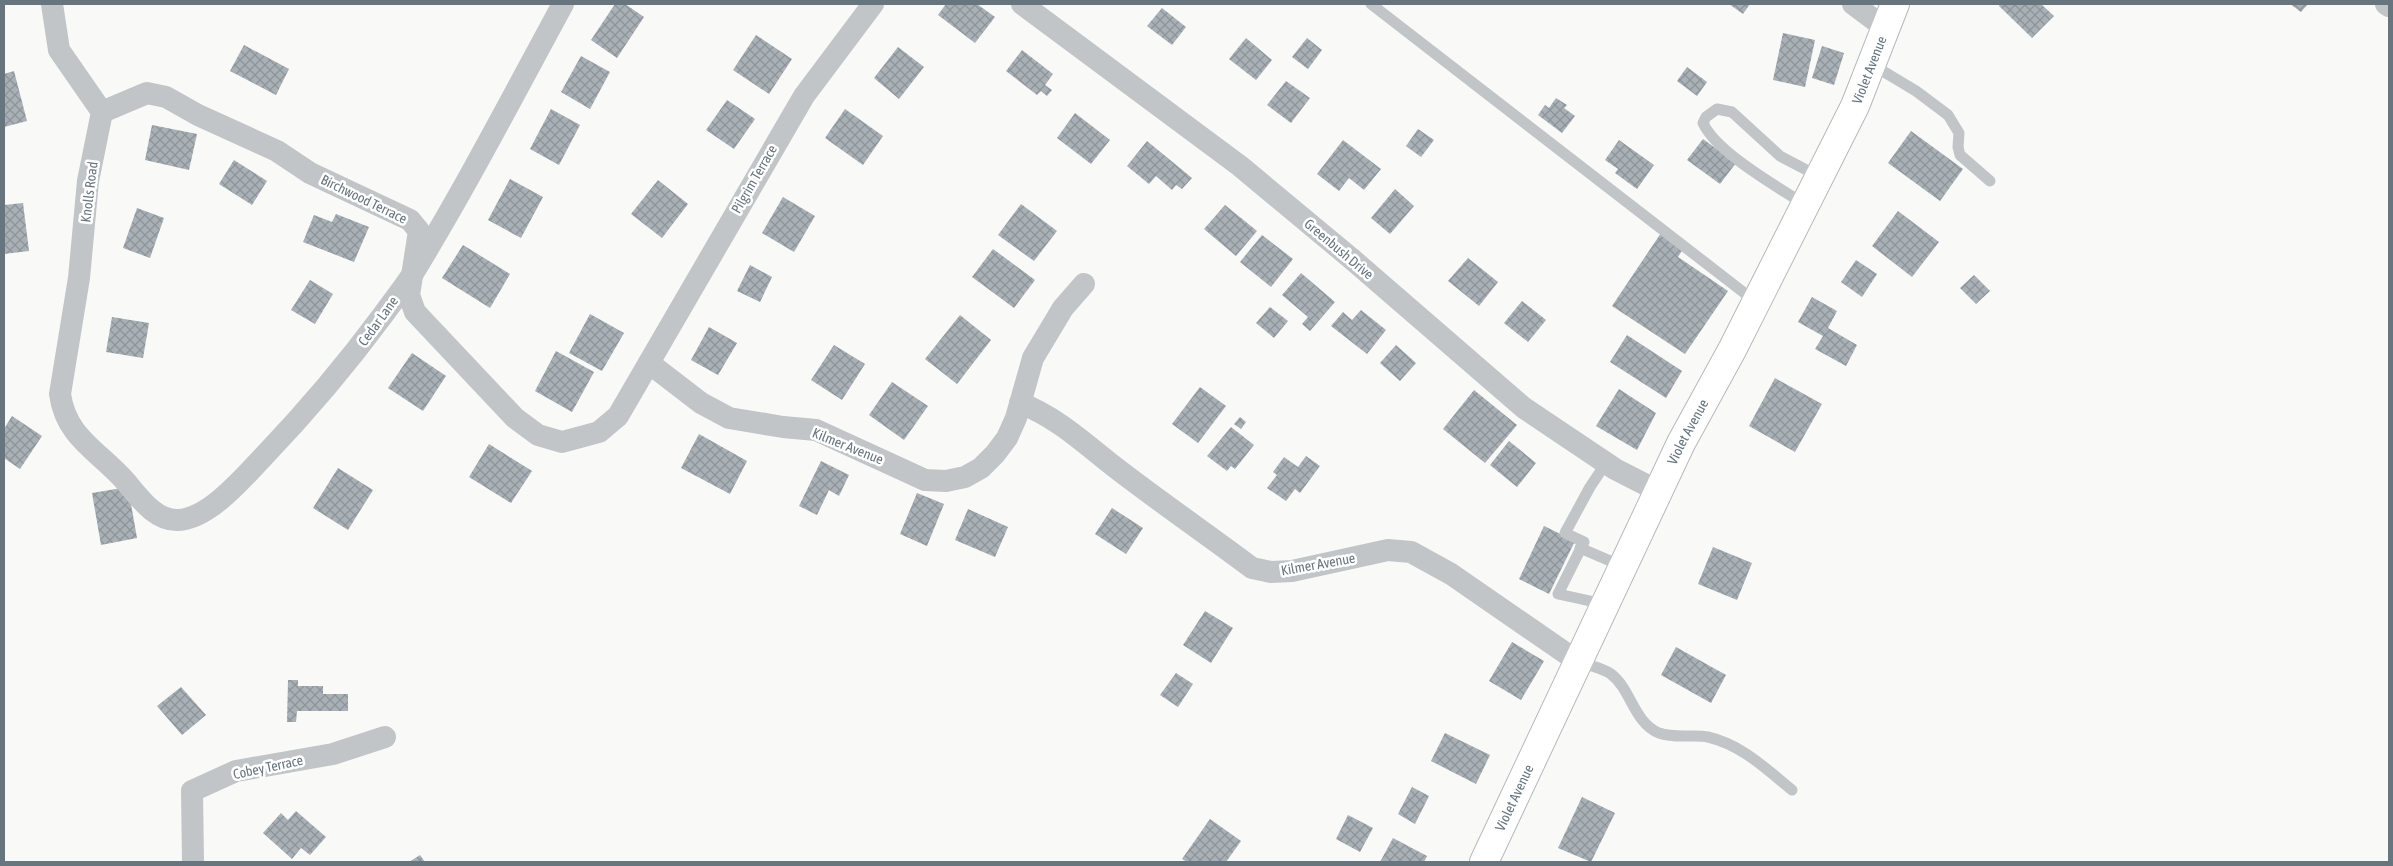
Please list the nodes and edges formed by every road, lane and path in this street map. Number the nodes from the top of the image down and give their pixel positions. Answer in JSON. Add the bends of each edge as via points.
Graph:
{"nodes":[{"id":1,"x":563,"y":4,"type":"edge"},
{"id":2,"x":873,"y":4,"type":"edge"},
{"id":3,"x":1022,"y":4,"type":"edge"},
{"id":4,"x":1371,"y":4,"type":"edge"},
{"id":5,"x":1853,"y":4,"type":"edge"},
{"id":6,"x":2386,"y":4,"type":"edge"},
{"id":7,"x":50,"y":5,"type":"edge"},
{"id":8,"x":2389,"y":6,"type":"edge"},
{"id":9,"x":1890,"y":16,"type":"edge"},
{"id":10,"x":1871,"y":64,"type":"junction"},
{"id":11,"x":102,"y":112,"type":"junction"},
{"id":12,"x":1820,"y":177,"type":"junction"},
{"id":13,"x":1990,"y":181,"type":"dead end"},
{"id":14,"x":1805,"y":205,"type":"junction"},
{"id":15,"x":412,"y":276,"type":"junction"},
{"id":16,"x":1084,"y":284,"type":"dead end"},
{"id":17,"x":1756,"y":302,"type":"junction"},
{"id":18,"x":649,"y":363,"type":"junction"},
{"id":19,"x":60,"y":394,"type":"joint"},
{"id":20,"x":1020,"y":402,"type":"junction"},
{"id":21,"x":1606,"y":463,"type":"junction"},
{"id":22,"x":1658,"y":491,"type":"junction"},
{"id":23,"x":1580,"y":548,"type":"junction"},
{"id":24,"x":1622,"y":566,"type":"junction"},
{"id":25,"x":1604,"y":604,"type":"junction"},
{"id":26,"x":1577,"y":661,"type":"junction"},
{"id":27,"x":385,"y":737,"type":"dead end"},
{"id":28,"x":1792,"y":790,"type":"dead end"},
{"id":29,"x":193,"y":862,"type":"edge"},
{"id":30,"x":1484,"y":862,"type":"edge"}],
"edges":[{"from":1,"to":15,"type":"street","name":"Cedar Lane"},
{"from":2,"to":18,"type":"street","name":"Pilgrim Terrace","via":[[804,96]]},
{"from":3,"to":21,"type":"street","name":"Greenbush Drive","via":[[1240,166],[1524,408]]},
{"from":4,"to":17,"type":"lane"},
{"from":5,"to":9,"type":"street"},
{"from":6,"to":8,"type":"street"},
{"from":7,"to":11,"type":"street","via":[[59,50]]},
{"from":9,"to":10,"type":"main road","name":"Violet Avenue"},
{"from":10,"to":12,"type":"main road","name":"Violet Avenue","via":[[1855,106]]},
{"from":10,"to":13,"type":"lane","via":[[1948,115],[1960,133],[1960,154]]},
{"from":11,"to":15,"type":"street","name":"Birchwood Terrace","via":[[147,93],[166,97],[277,151],[310,173],[410,220],[419,231]]},
{"from":11,"to":19,"type":"street","name":"Knolls Road","via":[[88,181],[79,278]]},
{"from":12,"to":14,"type":"main road","name":"Violet Avenue"},
{"from":12,"to":14,"type":"lane","via":[[1780,156],[1732,112],[1717,109],[1706,117],[1703,123],[1707,131],[1724,149]]},
{"from":14,"to":17,"type":"main road","name":"Violet Avenue"},
{"from":15,"to":18,"type":"street","name":"Birchwood Terrace","via":[[409,295],[415,312],[515,418],[538,435],[562,442],[599,432],[618,416]]},
{"from":15,"to":19,"type":"street","name":"Cedar Lane","via":[[358,348],[234,488],[214,504],[180,520],[166,519],[147,506],[116,471],[72,431],[62,412]]},
{"from":16,"to":20,"type":"street","name":"Kilmer Avenue","via":[[1063,308],[1033,358]]},
{"from":17,"to":22,"type":"main road","name":"Violet Avenue"},
{"from":18,"to":20,"type":"street","name":"Kilmer Avenue","via":[[701,403],[729,418],[816,430],[926,480],[946,481],[965,477],[981,468],[1007,438]]},
{"from":20,"to":26,"type":"street","name":"Kilmer Avenue","via":[[1041,411],[1075,434],[1252,568],[1271,572],[1292,571],[1388,550],[1411,552],[1451,574]]},
{"from":21,"to":22,"type":"street","name":"Greenbush Drive"},
{"from":21,"to":23,"type":"lane","via":[[1565,533],[1584,542]]},
{"from":22,"to":24,"type":"main road","name":"Violet Avenue"},
{"from":23,"to":24,"type":"lane"},
{"from":23,"to":25,"type":"lane","via":[[1558,594]]},
{"from":24,"to":25,"type":"main road","name":"Violet Avenue"},
{"from":25,"to":26,"type":"main road","name":"Violet Avenue"},
{"from":26,"to":28,"type":"lane","via":[[1610,673],[1628,693],[1641,719],[1658,732],[1686,738],[1706,736],[1739,748]]},
{"from":26,"to":30,"type":"main road","name":"Violet Avenue"},
{"from":27,"to":29,"type":"street","name":"Cobey Terrace","via":[[333,754],[236,772],[192,792]]}]}
